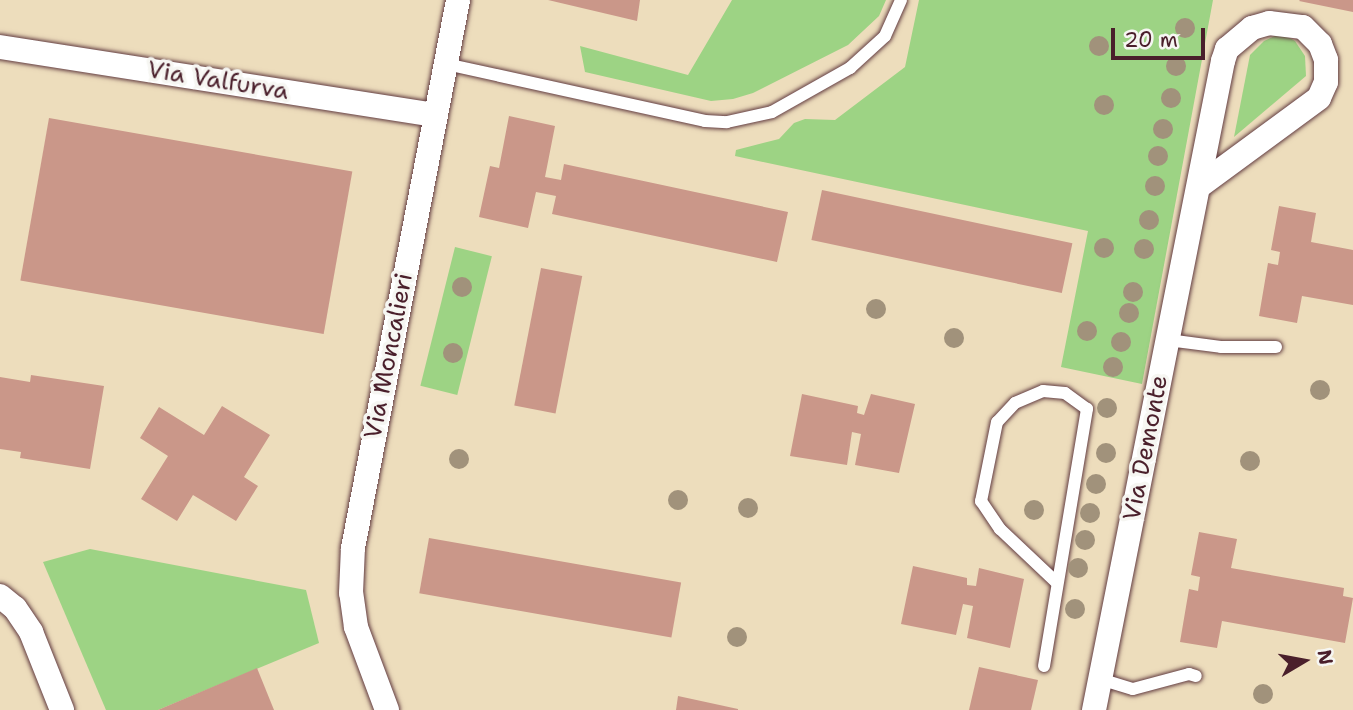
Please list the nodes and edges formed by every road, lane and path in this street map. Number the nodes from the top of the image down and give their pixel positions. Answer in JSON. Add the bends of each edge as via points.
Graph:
{"nodes":[{"id":1,"x":458,"y":0,"type":"edge"},
{"id":2,"x":901,"y":0,"type":"edge"},
{"id":3,"x":0,"y":47,"type":"edge"},
{"id":4,"x":446,"y":64,"type":"junction"},
{"id":5,"x":436,"y":115,"type":"junction"},
{"id":6,"x":1199,"y":186,"type":"junction"},
{"id":7,"x":1168,"y":340,"type":"junction"},
{"id":8,"x":1276,"y":347,"type":"dead end"},
{"id":9,"x":1056,"y":582,"type":"junction"},
{"id":10,"x":0,"y":596,"type":"edge"},
{"id":11,"x":1044,"y":666,"type":"dead end"},
{"id":12,"x":1196,"y":676,"type":"dead end"},
{"id":13,"x":1100,"y":679,"type":"junction"},
{"id":14,"x":62,"y":710,"type":"edge"},
{"id":15,"x":387,"y":710,"type":"edge"},
{"id":16,"x":1094,"y":710,"type":"edge"}],
"edges":[{"from":1,"to":4,"type":"street","name":"Via Moncalieri"},
{"from":2,"to":4,"type":"lane","via":[[885,36],[850,68],[772,112],[727,122]]},
{"from":3,"to":5,"type":"street","name":"Via Valfurva"},
{"from":4,"to":5,"type":"street","name":"Via Moncalieri"},
{"from":5,"to":15,"type":"street","name":"Via Moncalieri","via":[[353,548],[351,593],[356,627]]},
{"from":6,"to":6,"type":"street","name":"Via Demonte","via":[[1319,98],[1326,82],[1326,60],[1320,44],[1303,27],[1269,23],[1252,28],[1227,49]]},
{"from":6,"to":7,"type":"street","name":"Via Demonte"},
{"from":7,"to":8,"type":"lane","via":[[1221,347]]},
{"from":7,"to":13,"type":"street","name":"Via Demonte"},
{"from":9,"to":9,"type":"lane","via":[[1087,410],[1065,393],[1043,391],[1014,403],[997,422],[981,501],[1000,529]]},
{"from":9,"to":11,"type":"lane"},
{"from":10,"to":14,"type":"street","via":[[15,608],[31,632]]},
{"from":12,"to":13,"type":"lane","via":[[1133,689]]},
{"from":13,"to":16,"type":"street","name":"Via Demonte"}]}
